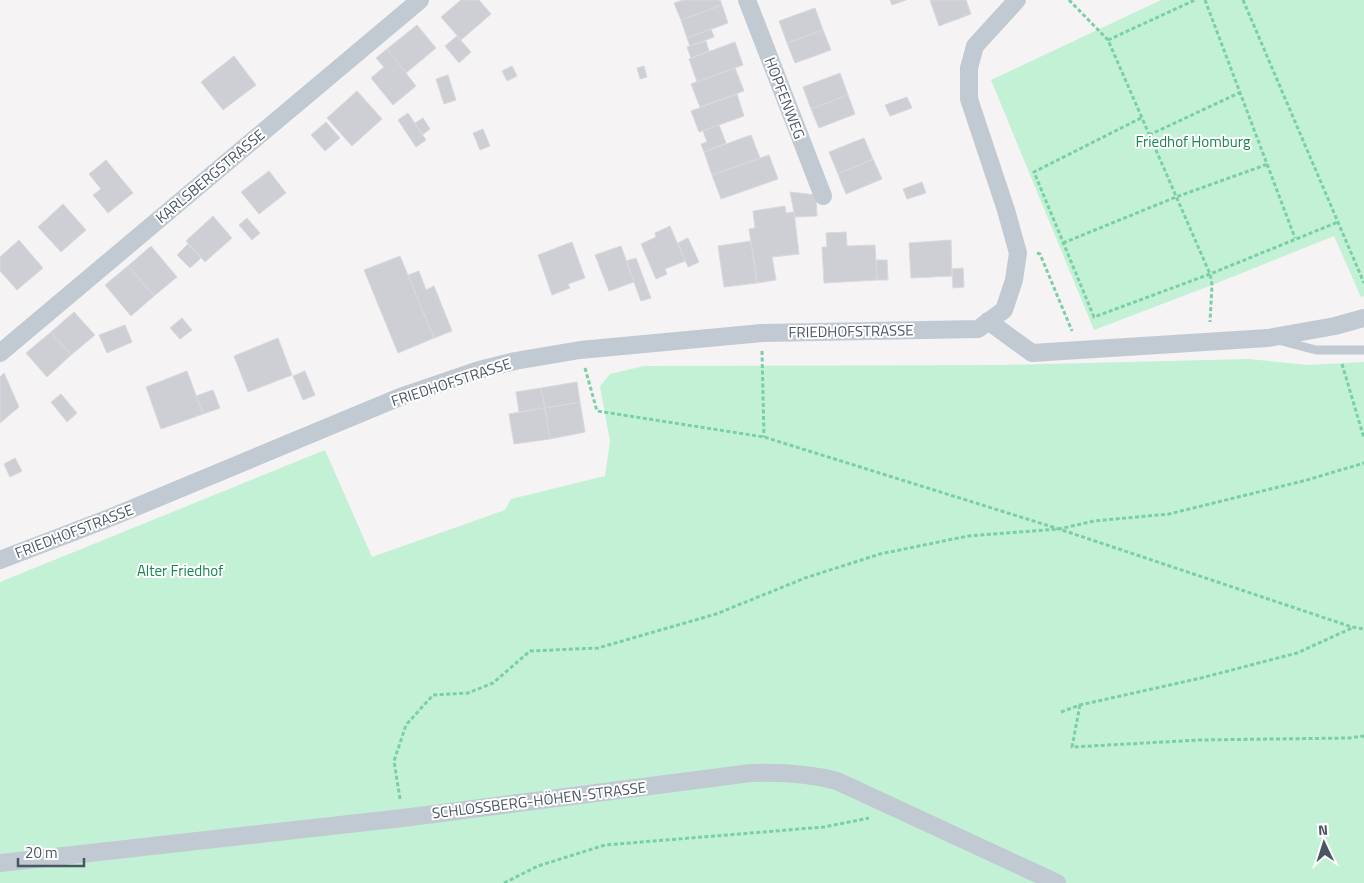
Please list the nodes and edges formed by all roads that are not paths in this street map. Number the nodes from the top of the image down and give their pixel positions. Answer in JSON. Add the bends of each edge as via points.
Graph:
{"nodes":[{"id":1,"x":420,"y":0,"type":"edge"},
{"id":2,"x":747,"y":0,"type":"edge"},
{"id":3,"x":1017,"y":0,"type":"edge"},
{"id":4,"x":823,"y":196,"type":"dead end"},
{"id":5,"x":1364,"y":318,"type":"edge"},
{"id":6,"x":988,"y":321,"type":"junction"},
{"id":7,"x":1268,"y":338,"type":"junction"},
{"id":8,"x":1364,"y":350,"type":"edge"},
{"id":9,"x":0,"y":352,"type":"edge"},
{"id":10,"x":0,"y":560,"type":"edge"},
{"id":11,"x":0,"y":863,"type":"edge"},
{"id":12,"x":1057,"y":883,"type":"edge"}],
"edges":[{"from":1,"to":9,"type":"street","name":"KARLSBERGSTRASSE"},
{"from":2,"to":4,"type":"street","name":"HOPFENWEG"},
{"from":3,"to":6,"type":"street","name":"FRIEDHOFSTRASSE","via":[[975,46],[969,68],[969,99],[1018,253],[1014,280],[1004,310]]},
{"from":5,"to":7,"type":"street"},
{"from":6,"to":7,"type":"street","via":[[1032,353]]},
{"from":6,"to":10,"type":"street","name":"FRIEDHOFSTRASSE","via":[[978,329],[762,333],[580,350],[479,370],[391,400],[107,519]]},
{"from":7,"to":8,"type":"lane","via":[[1316,350]]},
{"from":11,"to":12,"type":"street","name":"SCHLOSSBERG-HÖHEN-STRASSE","via":[[403,818],[751,773],[785,772],[837,781]]}]}
